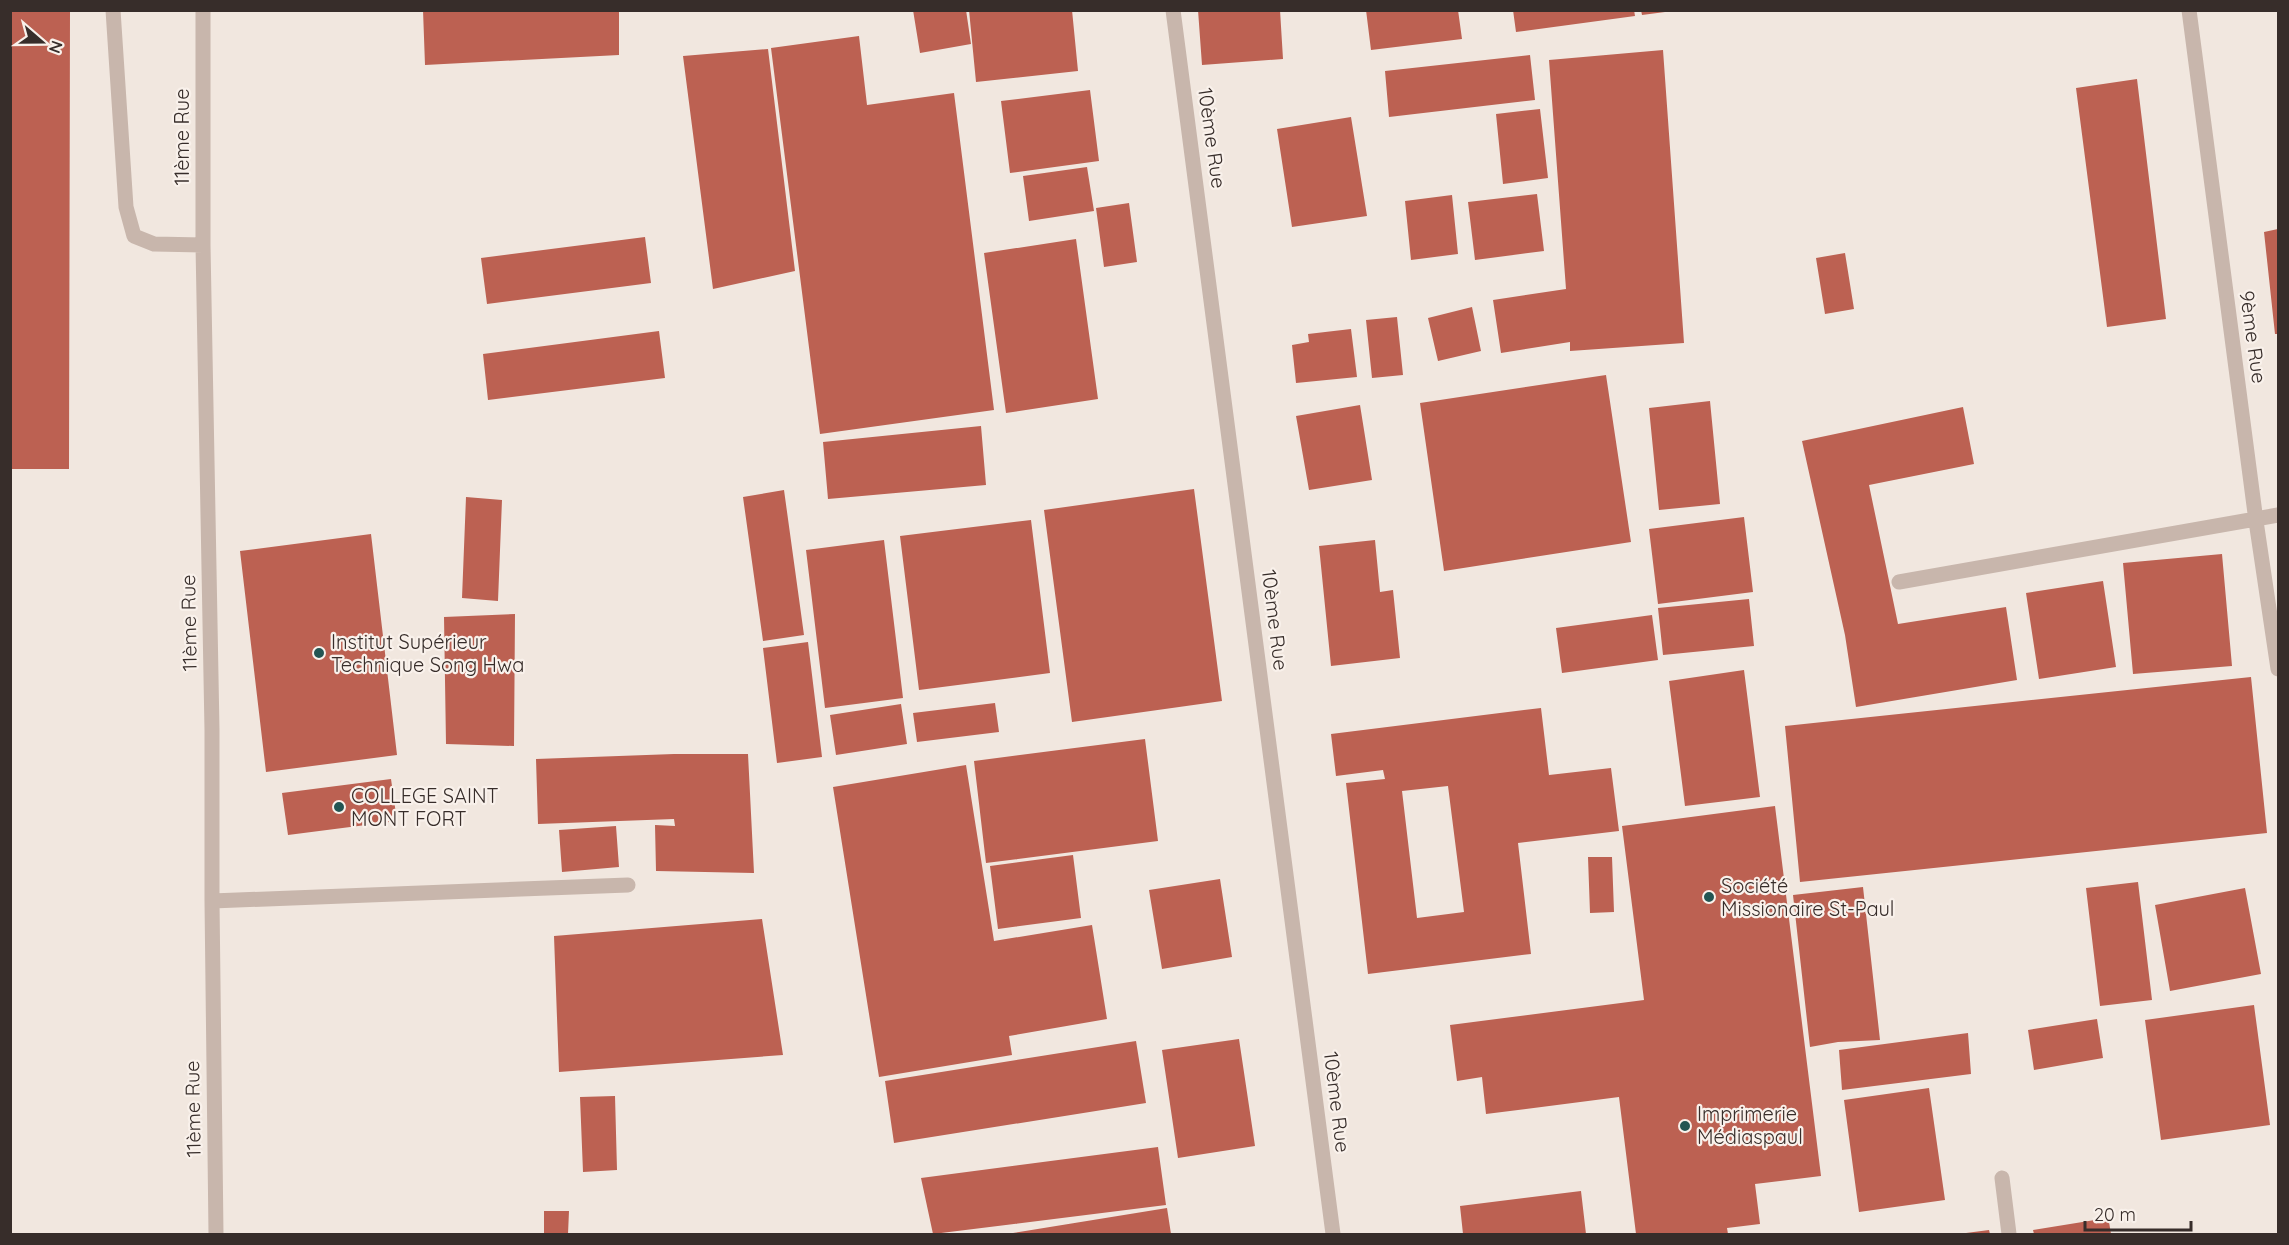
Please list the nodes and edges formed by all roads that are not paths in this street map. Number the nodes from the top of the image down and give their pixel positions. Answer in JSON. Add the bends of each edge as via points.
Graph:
{"nodes":[{"id":1,"x":112,"y":10,"type":"edge"},
{"id":2,"x":203,"y":10,"type":"edge"},
{"id":3,"x":1173,"y":10,"type":"edge"},
{"id":4,"x":2189,"y":10,"type":"edge"},
{"id":5,"x":203,"y":245,"type":"junction"},
{"id":6,"x":2278,"y":515,"type":"edge"},
{"id":7,"x":2256,"y":521,"type":"junction"},
{"id":8,"x":1899,"y":582,"type":"dead end"},
{"id":9,"x":2278,"y":669,"type":"edge"},
{"id":10,"x":628,"y":885,"type":"dead end"},
{"id":11,"x":212,"y":902,"type":"junction"},
{"id":12,"x":2002,"y":1178,"type":"dead end"},
{"id":13,"x":216,"y":1234,"type":"edge"},
{"id":14,"x":1333,"y":1234,"type":"edge"},
{"id":15,"x":2009,"y":1234,"type":"edge"}],
"edges":[{"from":1,"to":5,"type":"street","via":[[126,207],[134,236],[154,244]]},
{"from":2,"to":5,"type":"street","name":"11ème Rue"},
{"from":3,"to":14,"type":"street","name":"10ème Rue"},
{"from":4,"to":7,"type":"street","name":"9ème Rue"},
{"from":5,"to":11,"type":"street","name":"11ème Rue"},
{"from":6,"to":7,"type":"street"},
{"from":7,"to":8,"type":"street"},
{"from":7,"to":9,"type":"street","name":"9ème Rue"},
{"from":10,"to":11,"type":"street"},
{"from":11,"to":13,"type":"street","name":"11ème Rue"},
{"from":12,"to":15,"type":"street"}]}
